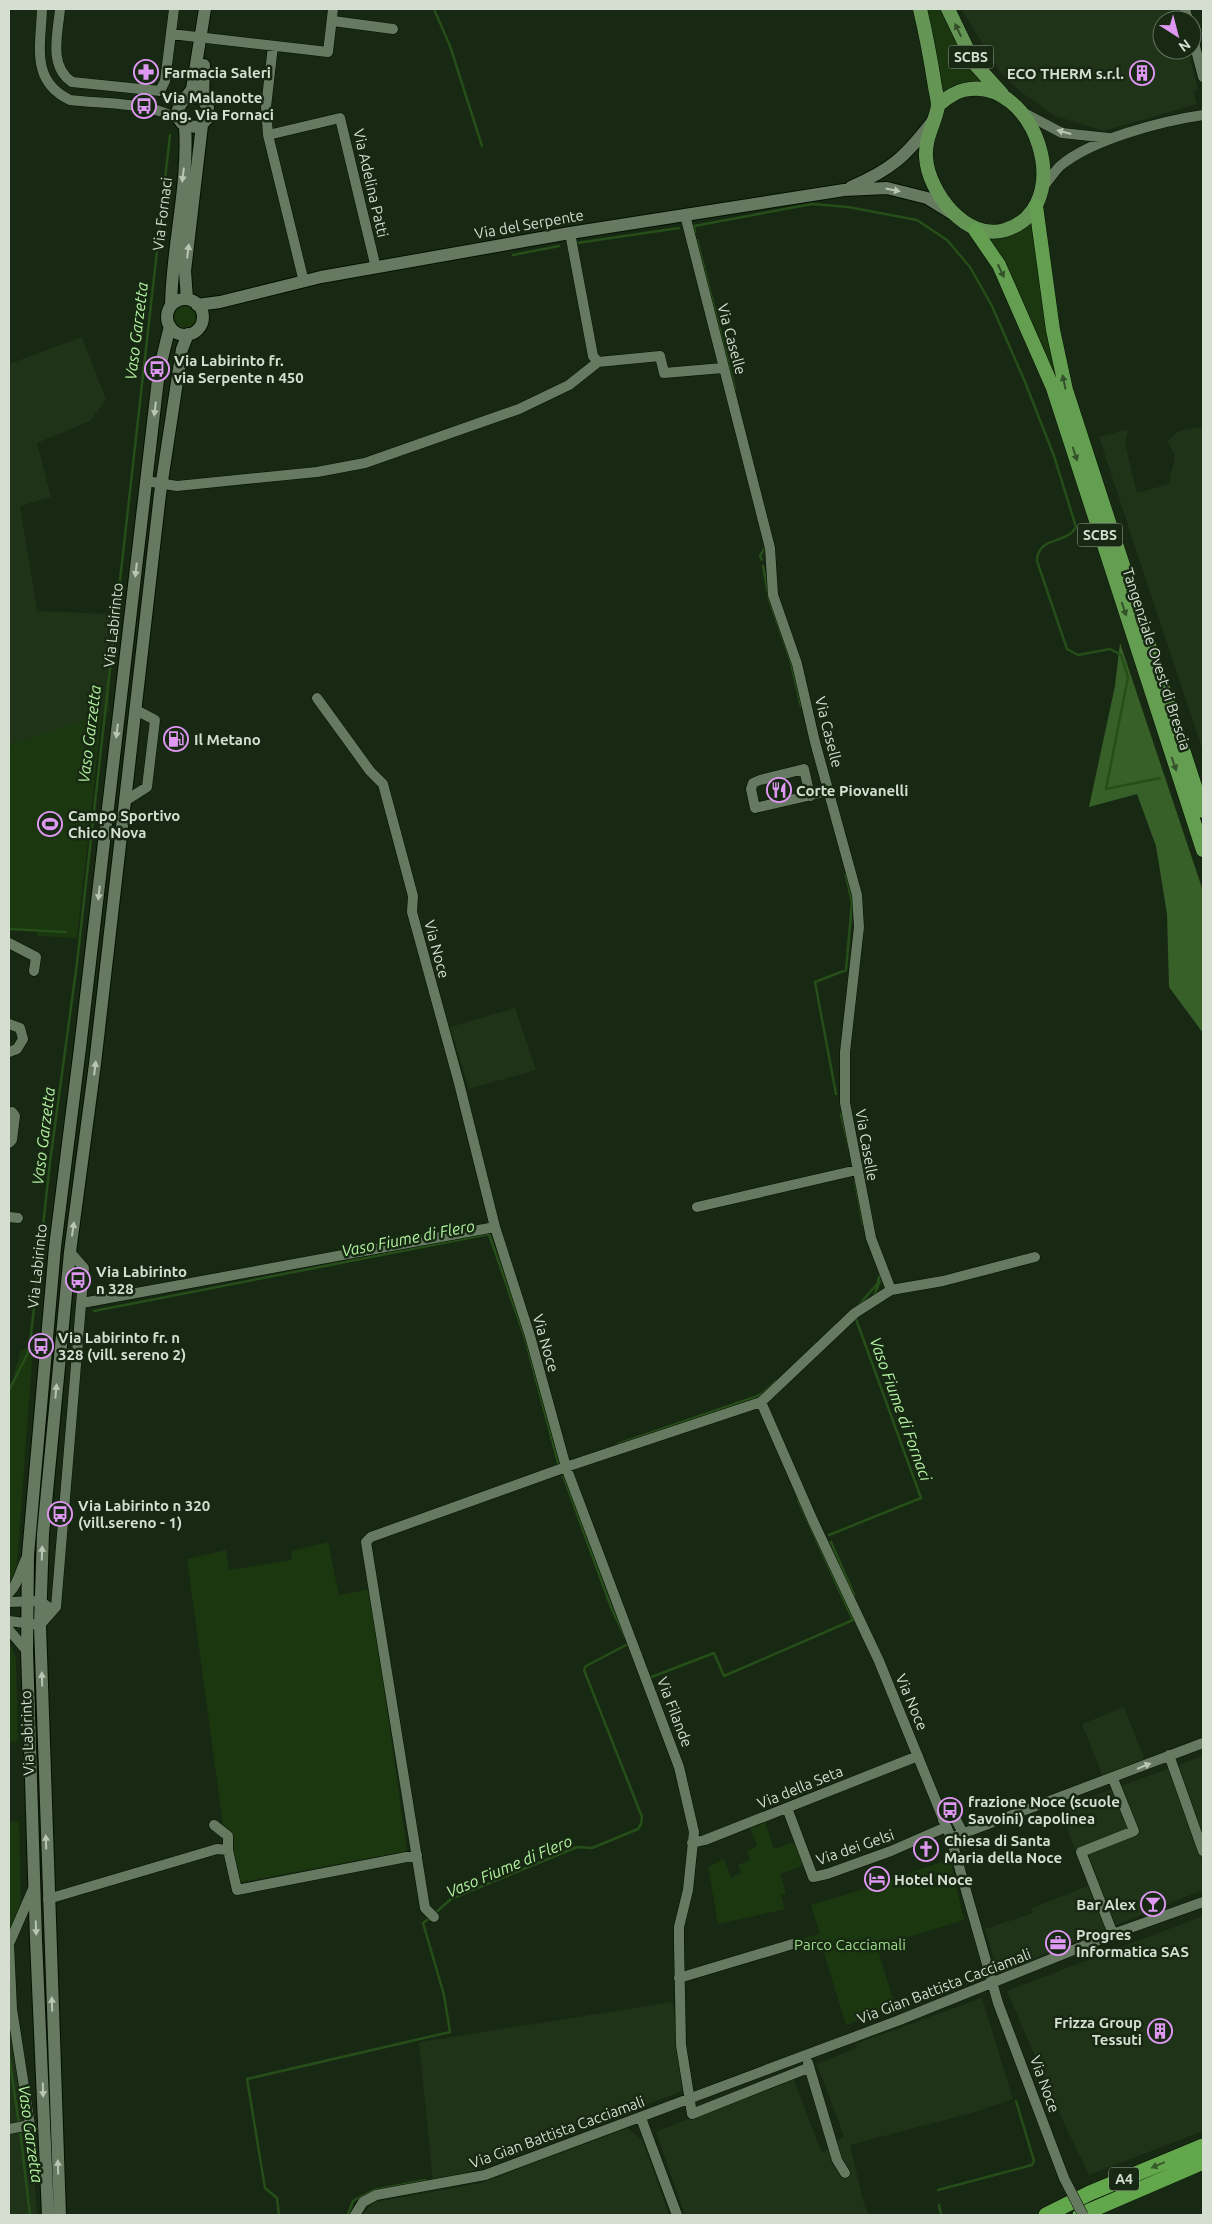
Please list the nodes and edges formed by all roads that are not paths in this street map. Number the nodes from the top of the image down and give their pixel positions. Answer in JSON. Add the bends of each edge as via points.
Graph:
{"nodes":[{"id":1,"x":42,"y":9,"type":"edge"},
{"id":2,"x":60,"y":9,"type":"edge"},
{"id":3,"x":174,"y":9,"type":"edge"},
{"id":4,"x":205,"y":9,"type":"edge"},
{"id":5,"x":211,"y":9,"type":"edge"},
{"id":6,"x":334,"y":9,"type":"edge"},
{"id":7,"x":920,"y":9,"type":"edge"},
{"id":8,"x":948,"y":9,"type":"edge"},
{"id":9,"x":332,"y":21,"type":"junction"},
{"id":10,"x":393,"y":29,"type":"dead end"},
{"id":11,"x":171,"y":34,"type":"junction"},
{"id":12,"x":204,"y":38,"type":"junction"},
{"id":13,"x":273,"y":46,"type":"junction"},
{"id":14,"x":1199,"y":60,"type":"edge"},
{"id":15,"x":1203,"y":77,"type":"edge"},
{"id":16,"x":94,"y":84,"type":"junction"},
{"id":17,"x":187,"y":97,"type":"junction"},
{"id":18,"x":1005,"y":98,"type":"junction"},
{"id":19,"x":203,"y":100,"type":"junction"},
{"id":20,"x":94,"y":103,"type":"junction"},
{"id":21,"x":938,"y":105,"type":"junction"},
{"id":22,"x":1020,"y":111,"type":"junction"},
{"id":23,"x":1203,"y":115,"type":"edge"},
{"id":24,"x":180,"y":118,"type":"junction"},
{"id":25,"x":932,"y":122,"type":"junction"},
{"id":26,"x":202,"y":125,"type":"junction"},
{"id":27,"x":268,"y":135,"type":"junction"},
{"id":28,"x":1113,"y":138,"type":"junction"},
{"id":29,"x":1043,"y":187,"type":"junction"},
{"id":30,"x":844,"y":190,"type":"junction"},
{"id":31,"x":1036,"y":206,"type":"junction"},
{"id":32,"x":685,"y":215,"type":"junction"},
{"id":33,"x":957,"y":218,"type":"junction"},
{"id":34,"x":975,"y":230,"type":"junction"},
{"id":35,"x":570,"y":233,"type":"junction"},
{"id":36,"x":376,"y":268,"type":"junction"},
{"id":37,"x":304,"y":282,"type":"junction"},
{"id":38,"x":171,"y":305,"type":"junction"},
{"id":39,"x":195,"y":306,"type":"junction"},
{"id":40,"x":170,"y":326,"type":"junction"},
{"id":41,"x":188,"y":334,"type":"junction"},
{"id":42,"x":598,"y":362,"type":"junction"},
{"id":43,"x":723,"y":368,"type":"junction"},
{"id":44,"x":146,"y":481,"type":"junction"},
{"id":45,"x":162,"y":484,"type":"junction"},
{"id":46,"x":130,"y":622,"type":"junction"},
{"id":47,"x":146,"y":626,"type":"junction"},
{"id":48,"x":317,"y":698,"type":"dead end"},
{"id":49,"x":136,"y":710,"type":"junction"},
{"id":50,"x":829,"y":791,"type":"junction"},
{"id":51,"x":810,"y":796,"type":"junction"},
{"id":52,"x":126,"y":801,"type":"junction"},
{"id":53,"x":1203,"y":809,"type":"edge"},
{"id":54,"x":1203,"y":850,"type":"edge"},
{"id":55,"x":9,"y":943,"type":"edge"},
{"id":56,"x":34,"y":971,"type":"dead end"},
{"id":57,"x":9,"y":1024,"type":"edge"},
{"id":58,"x":9,"y":1052,"type":"edge"},
{"id":59,"x":9,"y":1113,"type":"edge"},
{"id":60,"x":9,"y":1143,"type":"edge"},
{"id":61,"x":857,"y":1170,"type":"junction"},
{"id":62,"x":697,"y":1207,"type":"dead end"},
{"id":63,"x":495,"y":1227,"type":"junction"},
{"id":64,"x":70,"y":1252,"type":"junction"},
{"id":65,"x":1035,"y":1257,"type":"dead end"},
{"id":66,"x":891,"y":1290,"type":"junction"},
{"id":67,"x":82,"y":1303,"type":"junction"},
{"id":68,"x":761,"y":1402,"type":"junction"},
{"id":69,"x":566,"y":1467,"type":"junction"},
{"id":70,"x":28,"y":1556,"type":"junction"},
{"id":71,"x":9,"y":1592,"type":"edge"},
{"id":72,"x":40,"y":1601,"type":"junction"},
{"id":73,"x":9,"y":1602,"type":"edge"},
{"id":74,"x":27,"y":1602,"type":"junction"},
{"id":75,"x":53,"y":1610,"type":"junction"},
{"id":76,"x":9,"y":1621,"type":"edge"},
{"id":77,"x":27,"y":1624,"type":"junction"},
{"id":78,"x":40,"y":1625,"type":"junction"},
{"id":79,"x":9,"y":1630,"type":"edge"},
{"id":80,"x":27,"y":1651,"type":"junction"},
{"id":81,"x":1203,"y":1743,"type":"edge"},
{"id":82,"x":1169,"y":1755,"type":"junction"},
{"id":83,"x":918,"y":1756,"type":"junction"},
{"id":84,"x":1113,"y":1778,"type":"junction"},
{"id":85,"x":788,"y":1808,"type":"junction"},
{"id":86,"x":945,"y":1823,"type":"junction"},
{"id":87,"x":214,"y":1825,"type":"dead end"},
{"id":88,"x":963,"y":1833,"type":"junction"},
{"id":89,"x":951,"y":1838,"type":"junction"},
{"id":90,"x":692,"y":1843,"type":"junction"},
{"id":91,"x":228,"y":1850,"type":"junction"},
{"id":92,"x":1203,"y":1851,"type":"edge"},
{"id":93,"x":417,"y":1855,"type":"junction"},
{"id":94,"x":34,"y":1885,"type":"junction"},
{"id":95,"x":48,"y":1898,"type":"junction"},
{"id":96,"x":1203,"y":1902,"type":"edge"},
{"id":97,"x":434,"y":1917,"type":"dead end"},
{"id":98,"x":1113,"y":1934,"type":"junction"},
{"id":99,"x":796,"y":1943,"type":"dead end"},
{"id":100,"x":679,"y":1978,"type":"junction"},
{"id":101,"x":993,"y":1984,"type":"junction"},
{"id":102,"x":807,"y":2054,"type":"junction"},
{"id":103,"x":808,"y":2068,"type":"junction"},
{"id":104,"x":688,"y":2100,"type":"junction"},
{"id":105,"x":641,"y":2118,"type":"junction"},
{"id":106,"x":20,"y":2127,"type":"edge"},
{"id":107,"x":44,"y":2135,"type":"junction"},
{"id":108,"x":1203,"y":2146,"type":"edge"},
{"id":109,"x":1203,"y":2162,"type":"edge"},
{"id":110,"x":844,"y":2173,"type":"dead end"},
{"id":111,"x":48,"y":2215,"type":"edge"},
{"id":112,"x":60,"y":2215,"type":"edge"},
{"id":113,"x":355,"y":2215,"type":"edge"},
{"id":114,"x":677,"y":2215,"type":"edge"},
{"id":115,"x":1046,"y":2215,"type":"edge"},
{"id":116,"x":1081,"y":2215,"type":"edge"}],
"edges":[{"from":1,"to":20,"type":"street","via":[[39,60],[44,78],[58,95]]},
{"from":2,"to":16,"type":"street","via":[[56,60],[59,70],[72,82]]},
{"from":3,"to":11,"type":"street"},
{"from":4,"to":12,"type":"street","name":"Via Fornaci"},
{"from":5,"to":12,"type":"street","name":"Via Fornaci"},
{"from":6,"to":9,"type":"street"},
{"from":7,"to":21,"type":"main road","number":"SCBS"},
{"from":18,"to":8,"type":"main road","name":"Tangenziale Ovest di Brescia","number":"SCBS","one_way":true,"via":[[974,63]]},
{"from":9,"to":10,"type":"street"},
{"from":9,"to":13,"type":"street","via":[[328,52]]},
{"from":11,"to":12,"type":"street"},
{"from":11,"to":16,"type":"street","via":[[165,81],[160,90]]},
{"from":12,"to":13,"type":"street"},
{"from":12,"to":17,"type":"street","name":"Via Fornaci","via":[[192,89]]},
{"from":12,"to":19,"type":"street","name":"Via Fornaci"},
{"from":13,"to":27,"type":"street","via":[[266,107]]},
{"from":14,"to":15,"type":"street"},
{"from":16,"to":20,"type":"street"},
{"from":17,"to":19,"type":"street","via":[[196,96]]},
{"from":17,"to":24,"type":"street","name":"Via Fornaci"},
{"from":18,"to":21,"type":"main road","name":"Tangenziale Ovest di Brescia","number":"SCBS","via":[[982,88],[963,90]]},
{"from":18,"to":22,"type":"main road","name":"Tangenziale Ovest di Brescia","number":"SCBS"},
{"from":19,"to":26,"type":"street","name":"Via Fornaci","via":[[209,113]]},
{"from":20,"to":24,"type":"street","via":[[145,108]]},
{"from":21,"to":25,"type":"main road","name":"Tangenziale Ovest di Brescia","number":"SCBS"},
{"from":28,"to":22,"type":"street","one_way":true,"via":[[1062,133]]},
{"from":22,"to":29,"type":"main road","name":"Tangenziale Ovest di Brescia","number":"SCBS","via":[[1032,127],[1042,158]]},
{"from":23,"to":28,"type":"street"},
{"from":24,"to":26,"type":"street","via":[[196,128]]},
{"from":24,"to":38,"type":"street","name":"Via Fornaci","one_way":true,"via":[[186,153]]},
{"from":25,"to":30,"type":"street","name":"Via del Serpente","via":[[910,151],[880,174]]},
{"from":25,"to":33,"type":"main road","name":"Tangenziale Ovest di Brescia","number":"SCBS","via":[[926,141],[930,177]]},
{"from":39,"to":26,"type":"street","name":"Via Fornaci","one_way":true,"via":[[185,271]]},
{"from":27,"to":36,"type":"street","name":"Via Adelina Patti","via":[[340,118]]},
{"from":27,"to":37,"type":"street"},
{"from":28,"to":29,"type":"street","via":[[1072,157]]},
{"from":29,"to":31,"type":"main road","name":"Tangenziale Ovest di Brescia","number":"SCBS"},
{"from":30,"to":32,"type":"street","name":"Via del Serpente"},
{"from":30,"to":33,"type":"street","name":"Via del Serpente","one_way":true,"via":[[887,188],[927,198]]},
{"from":31,"to":34,"type":"main road","name":"Tangenziale Ovest di Brescia","number":"SCBS","via":[[1023,221],[1004,230]]},
{"from":53,"to":31,"type":"highway","name":"Tangenziale Ovest di Brescia","number":"SCBS","one_way":true,"via":[[1068,397],[1053,330]]},
{"from":32,"to":35,"type":"street","name":"Via del Serpente"},
{"from":32,"to":43,"type":"street","name":"Via Caselle"},
{"from":33,"to":34,"type":"main road","name":"Tangenziale Ovest di Brescia","number":"SCBS"},
{"from":34,"to":54,"type":"highway","name":"Tangenziale Ovest di Brescia","number":"SCBS","one_way":true,"via":[[999,265],[1053,388]]},
{"from":35,"to":36,"type":"street","name":"Via del Serpente"},
{"from":35,"to":42,"type":"street","via":[[593,356]]},
{"from":36,"to":37,"type":"street","name":"Via del Serpente"},
{"from":37,"to":39,"type":"street","name":"Via del Serpente"},
{"from":38,"to":39,"type":"street","via":[[180,300]]},
{"from":38,"to":40,"type":"street","name":"Via Fornaci","via":[[167,317]]},
{"from":39,"to":41,"type":"street","via":[[198,328]]},
{"from":40,"to":41,"type":"street","via":[[178,333]]},
{"from":40,"to":44,"type":"street","name":"Via Labirinto","one_way":true,"via":[[159,371]]},
{"from":41,"to":45,"type":"street","name":"Via Labirinto","via":[[182,349]]},
{"from":42,"to":43,"type":"street","via":[[660,356],[664,373]]},
{"from":42,"to":45,"type":"street","via":[[569,385],[519,410],[365,463],[234,481],[177,486]]},
{"from":43,"to":50,"type":"street","name":"Via Caselle","via":[[770,548],[773,595],[796,664]]},
{"from":44,"to":45,"type":"street"},
{"from":44,"to":46,"type":"street","name":"Via Labirinto","one_way":true},
{"from":45,"to":47,"type":"street","name":"Via Labirinto"},
{"from":46,"to":47,"type":"street"},
{"from":46,"to":70,"type":"street","name":"Via Labirinto","one_way":true,"via":[[55,1246]]},
{"from":47,"to":49,"type":"street","name":"Via Labirinto"},
{"from":48,"to":63,"type":"street","name":"Via Noce","via":[[370,771],[384,784],[413,896],[412,912]]},
{"from":49,"to":52,"type":"street","name":"Via Labirinto"},
{"from":49,"to":52,"type":"street","via":[[155,720],[147,787]]},
{"from":50,"to":51,"type":"street"},
{"from":50,"to":61,"type":"street","name":"Via Caselle","via":[[859,909],[845,1052],[844,1103]]},
{"from":51,"to":51,"type":"street","via":[[804,769],[760,780],[751,789],[755,808]]},
{"from":64,"to":52,"type":"street","name":"Via Labirinto","one_way":true},
{"from":55,"to":56,"type":"street","via":[[36,957]]},
{"from":57,"to":58,"type":"street","via":[[20,1028],[23,1039],[18,1049]]},
{"from":59,"to":60,"type":"street","via":[[15,1116]]},
{"from":61,"to":62,"type":"street"},
{"from":61,"to":66,"type":"street","name":"Via Caselle","via":[[871,1238]]},
{"from":63,"to":67,"type":"street"},
{"from":63,"to":69,"type":"street","name":"Via Noce","via":[[530,1336]]},
{"from":64,"to":67,"type":"street","name":"Via Labirinto","via":[[84,1268]]},
{"from":72,"to":64,"type":"street","name":"Via Labirinto","one_way":true,"via":[[43,1534]]},
{"from":65,"to":66,"type":"street","via":[[943,1281]]},
{"from":66,"to":68,"type":"street","via":[[855,1313]]},
{"from":67,"to":75,"type":"street","name":"Via Labirinto","via":[[56,1607]]},
{"from":68,"to":69,"type":"street"},
{"from":68,"to":83,"type":"street","name":"Via Noce","via":[[872,1645]]},
{"from":69,"to":90,"type":"street","name":"Via Filande","via":[[675,1752],[694,1832]]},
{"from":69,"to":93,"type":"street","via":[[372,1537],[366,1542]]},
{"from":70,"to":71,"type":"street","via":[[21,1567],[19,1580]]},
{"from":70,"to":74,"type":"street","name":"Via Labirinto"},
{"from":72,"to":74,"type":"street"},
{"from":72,"to":75,"type":"street"},
{"from":72,"to":78,"type":"street","name":"Via Labirinto"},
{"from":73,"to":74,"type":"street"},
{"from":74,"to":77,"type":"street","name":"Via Labirinto"},
{"from":75,"to":78,"type":"street"},
{"from":76,"to":77,"type":"street"},
{"from":77,"to":78,"type":"street"},
{"from":77,"to":80,"type":"street","name":"Via Labirinto"},
{"from":95,"to":78,"type":"street","name":"Via Labirinto","one_way":true},
{"from":79,"to":80,"type":"street"},
{"from":80,"to":94,"type":"street","name":"Via Labirinto"},
{"from":81,"to":82,"type":"street"},
{"from":84,"to":82,"type":"street","one_way":true},
{"from":82,"to":92,"type":"street"},
{"from":83,"to":85,"type":"street","name":"Via della Seta"},
{"from":83,"to":86,"type":"street","name":"Via Noce"},
{"from":84,"to":88,"type":"street"},
{"from":84,"to":98,"type":"street","via":[[1134,1831],[1081,1852]]},
{"from":85,"to":86,"type":"street","name":"Via dei Gelsi","via":[[813,1877],[892,1851]]},
{"from":85,"to":90,"type":"street","name":"Via della Seta"},
{"from":86,"to":88,"type":"street","via":[[954,1816]]},
{"from":86,"to":89,"type":"street","name":"Via Noce"},
{"from":87,"to":91,"type":"street","via":[[228,1836]]},
{"from":88,"to":89,"type":"street"},
{"from":89,"to":101,"type":"street","name":"Via Noce"},
{"from":90,"to":100,"type":"street","name":"Via Filande","via":[[688,1890],[680,1928]]},
{"from":91,"to":93,"type":"street","via":[[237,1890]]},
{"from":91,"to":95,"type":"street","via":[[217,1849]]},
{"from":93,"to":97,"type":"street","via":[[425,1908]]},
{"from":94,"to":106,"type":"street","via":[[10,1944]]},
{"from":94,"to":107,"type":"street","name":"Via Labirinto","one_way":true},
{"from":112,"to":95,"type":"street","name":"Via Labirinto","one_way":true},
{"from":96,"to":98,"type":"street","name":"Via Gian Battista Cacciamali"},
{"from":98,"to":101,"type":"street","name":"Via Gian Battista Cacciamali"},
{"from":99,"to":100,"type":"street"},
{"from":100,"to":104,"type":"street","name":"Via Filande"},
{"from":101,"to":102,"type":"street","name":"Via Gian Battista Cacciamali"},
{"from":101,"to":116,"type":"street","name":"Via Noce","bridge":true,"via":[[1064,2178]]},
{"from":102,"to":103,"type":"street"},
{"from":102,"to":104,"type":"street","name":"Via Gian Battista Cacciamali"},
{"from":103,"to":104,"type":"street","via":[[692,2114]]},
{"from":103,"to":110,"type":"street"},
{"from":104,"to":105,"type":"street","name":"Via Gian Battista Cacciamali"},
{"from":105,"to":113,"type":"street","name":"Via Gian Battista Cacciamali","via":[[485,2175],[376,2196],[363,2202]]},
{"from":105,"to":114,"type":"street"},
{"from":106,"to":107,"type":"street"},
{"from":107,"to":111,"type":"street","name":"Via Labirinto"},
{"from":108,"to":115,"type":"highway","number":"A4","one_way":true},
{"from":109,"to":116,"type":"highway","number":"A4"}]}
